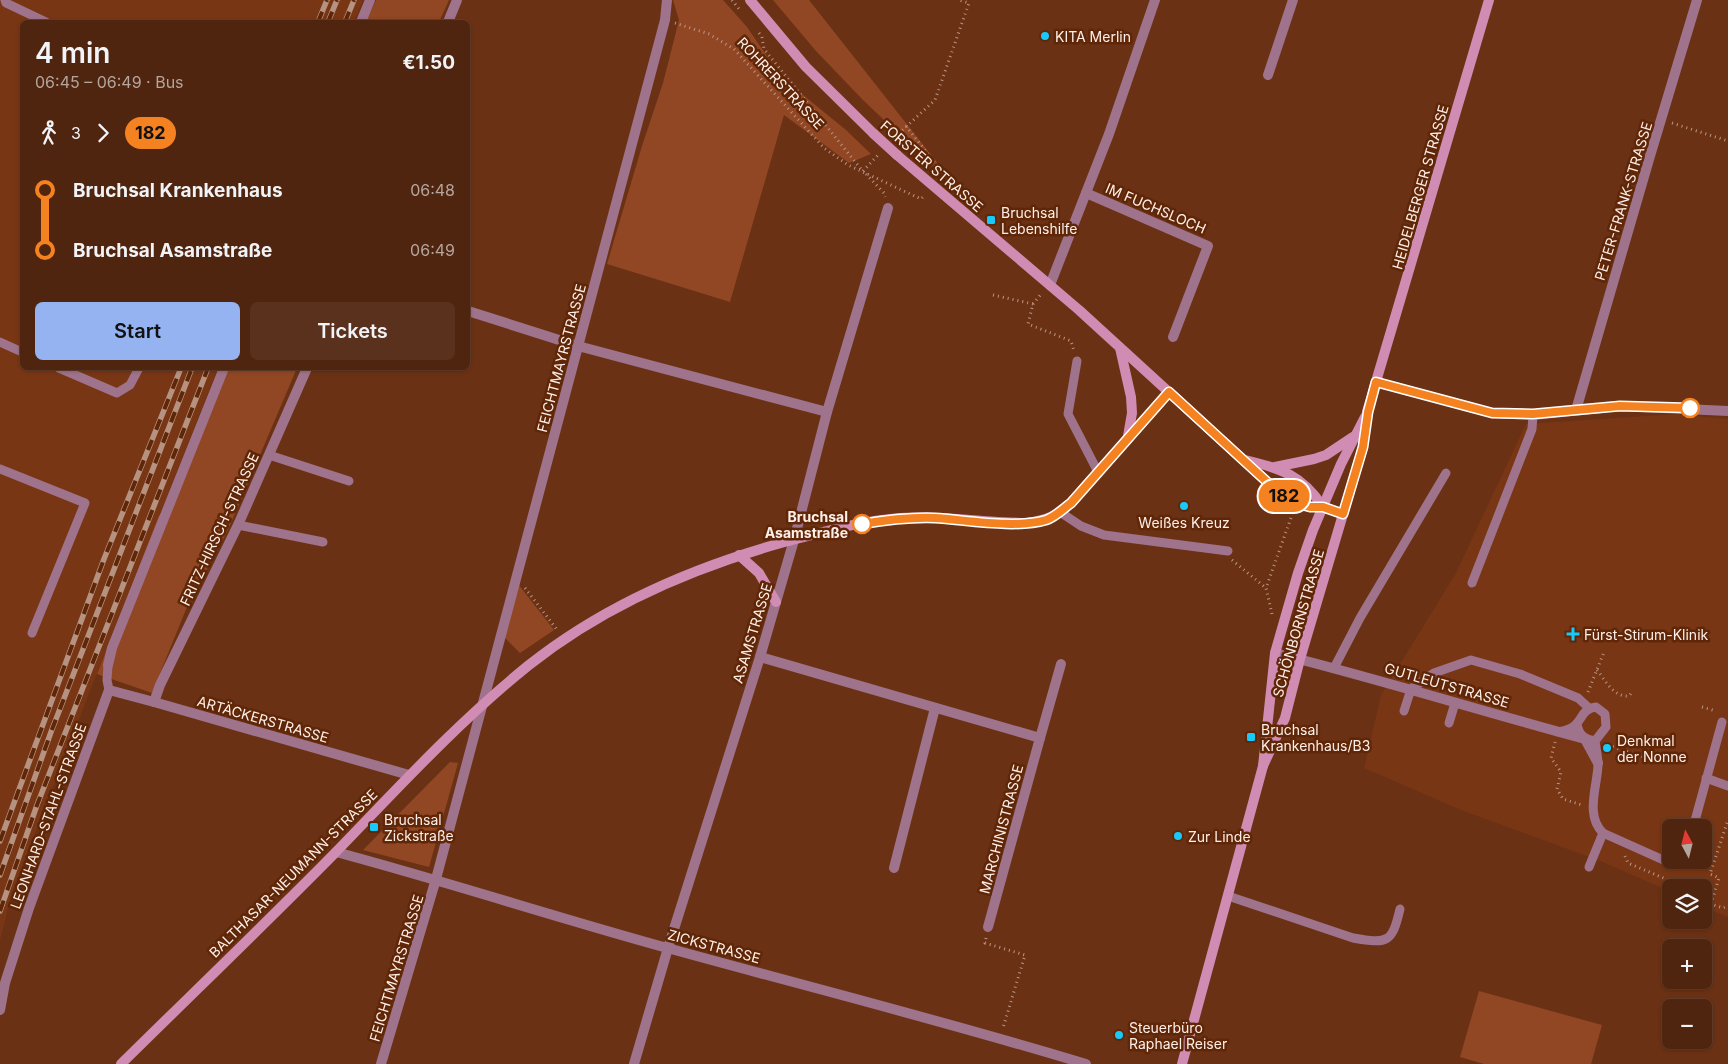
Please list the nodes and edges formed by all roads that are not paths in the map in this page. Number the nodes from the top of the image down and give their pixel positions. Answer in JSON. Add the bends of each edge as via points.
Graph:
{"nodes":[{"id":1,"x":5,"y":0,"type":"edge"},
{"id":2,"x":370,"y":0,"type":"edge"},
{"id":3,"x":457,"y":0,"type":"edge"},
{"id":4,"x":667,"y":0,"type":"edge"},
{"id":5,"x":750,"y":0,"type":"edge"},
{"id":6,"x":1155,"y":0,"type":"edge"},
{"id":7,"x":1293,"y":0,"type":"edge"},
{"id":8,"x":1489,"y":0,"type":"edge"},
{"id":9,"x":1697,"y":0,"type":"edge"},
{"id":10,"x":42,"y":20,"type":"edge"},
{"id":11,"x":362,"y":20,"type":"edge"},
{"id":12,"x":449,"y":20,"type":"edge"},
{"id":13,"x":1268,"y":75,"type":"dead end"},
{"id":14,"x":1086,"y":193,"type":"junction"},
{"id":15,"x":888,"y":208,"type":"road end"},
{"id":16,"x":1050,"y":285,"type":"junction"},
{"id":17,"x":470,"y":312,"type":"edge"},
{"id":18,"x":1173,"y":337,"type":"dead end"},
{"id":19,"x":0,"y":342,"type":"edge"},
{"id":20,"x":578,"y":346,"type":"junction"},
{"id":21,"x":1120,"y":348,"type":"junction"},
{"id":22,"x":20,"y":351,"type":"edge"},
{"id":23,"x":1077,"y":361,"type":"road end"},
{"id":24,"x":64,"y":370,"type":"edge"},
{"id":25,"x":138,"y":370,"type":"edge"},
{"id":26,"x":223,"y":370,"type":"edge"},
{"id":27,"x":306,"y":370,"type":"edge"},
{"id":28,"x":1376,"y":382,"type":"junction"},
{"id":29,"x":1169,"y":392,"type":"junction"},
{"id":30,"x":1576,"y":410,"type":"junction"},
{"id":31,"x":1728,"y":411,"type":"edge"},
{"id":32,"x":827,"y":412,"type":"junction"},
{"id":33,"x":1368,"y":412,"type":"junction"},
{"id":34,"x":1533,"y":414,"type":"junction"},
{"id":35,"x":1128,"y":437,"type":"junction"},
{"id":36,"x":1354,"y":437,"type":"junction"},
{"id":37,"x":268,"y":455,"type":"junction"},
{"id":38,"x":1244,"y":459,"type":"junction"},
{"id":39,"x":1275,"y":467,"type":"junction"},
{"id":40,"x":0,"y":468,"type":"edge"},
{"id":41,"x":1098,"y":472,"type":"junction"},
{"id":42,"x":1446,"y":473,"type":"dead end"},
{"id":43,"x":349,"y":482,"type":"dead end"},
{"id":44,"x":1323,"y":507,"type":"junction"},
{"id":45,"x":1060,"y":512,"type":"junction"},
{"id":46,"x":1343,"y":514,"type":"junction"},
{"id":47,"x":238,"y":525,"type":"junction"},
{"id":48,"x":794,"y":540,"type":"junction"},
{"id":49,"x":323,"y":542,"type":"dead end"},
{"id":50,"x":1228,"y":551,"type":"road end"},
{"id":51,"x":739,"y":555,"type":"junction"},
{"id":52,"x":1472,"y":583,"type":"dead end"},
{"id":53,"x":776,"y":602,"type":"junction"},
{"id":54,"x":32,"y":633,"type":"dead end"},
{"id":55,"x":1275,"y":653,"type":"junction"},
{"id":56,"x":760,"y":657,"type":"junction"},
{"id":57,"x":1300,"y":659,"type":"junction"},
{"id":58,"x":1061,"y":664,"type":"dead end"},
{"id":59,"x":108,"y":665,"type":"joint"},
{"id":60,"x":1334,"y":668,"type":"junction"},
{"id":61,"x":1411,"y":689,"type":"junction"},
{"id":62,"x":109,"y":690,"type":"junction"},
{"id":63,"x":154,"y":702,"type":"junction"},
{"id":64,"x":484,"y":703,"type":"junction"},
{"id":65,"x":1455,"y":703,"type":"junction"},
{"id":66,"x":935,"y":708,"type":"junction"},
{"id":67,"x":1589,"y":708,"type":"junction"},
{"id":68,"x":1404,"y":711,"type":"dead end"},
{"id":69,"x":1723,"y":718,"type":"road end"},
{"id":70,"x":1448,"y":723,"type":"dead end"},
{"id":71,"x":1577,"y":724,"type":"junction"},
{"id":72,"x":1558,"y":732,"type":"junction"},
{"id":73,"x":1040,"y":738,"type":"junction"},
{"id":74,"x":1585,"y":739,"type":"junction"},
{"id":75,"x":1595,"y":742,"type":"junction"},
{"id":76,"x":1598,"y":763,"type":"junction"},
{"id":77,"x":1263,"y":766,"type":"junction"},
{"id":78,"x":409,"y":775,"type":"junction"},
{"id":79,"x":1706,"y":778,"type":"junction"},
{"id":80,"x":1728,"y":786,"type":"edge"},
{"id":81,"x":1695,"y":819,"type":"edge"},
{"id":82,"x":1603,"y":833,"type":"junction"},
{"id":83,"x":336,"y":852,"type":"junction"},
{"id":84,"x":1662,"y":859,"type":"edge"},
{"id":85,"x":1589,"y":867,"type":"dead end"},
{"id":86,"x":894,"y":868,"type":"dead end"},
{"id":87,"x":436,"y":879,"type":"junction"},
{"id":88,"x":1228,"y":896,"type":"junction"},
{"id":89,"x":1400,"y":908,"type":"dead end"},
{"id":90,"x":988,"y":928,"type":"road end"},
{"id":91,"x":668,"y":948,"type":"junction"},
{"id":92,"x":0,"y":1010,"type":"edge"},
{"id":93,"x":122,"y":1064,"type":"edge"},
{"id":94,"x":381,"y":1064,"type":"edge"},
{"id":95,"x":634,"y":1064,"type":"edge"},
{"id":96,"x":1086,"y":1064,"type":"edge"},
{"id":97,"x":1182,"y":1064,"type":"edge"}],
"edges":[{"from":1,"to":10,"type":"lane"},
{"from":2,"to":11,"type":"street"},
{"from":3,"to":12,"type":"street"},
{"from":4,"to":20,"type":"street","name":"FEICHTMAYRSTRASSE","via":[[665,20]]},
{"from":5,"to":16,"type":"street","name":"FORSTER STRASSE","bridge":true,"via":[[806,67],[874,134]]},
{"from":6,"to":14,"type":"street","name":"IM FUCHSLOCH","via":[[1110,134]]},
{"from":7,"to":13,"type":"street"},
{"from":8,"to":28,"type":"street","name":"HEIDELBERGER STRASSE"},
{"from":9,"to":30,"type":"street","name":"PETER-FRANK-STRASSE"},
{"from":14,"to":16,"type":"street","name":"IM FUCHSLOCH"},
{"from":14,"to":18,"type":"street","name":"IM FUCHSLOCH","via":[[1208,246]]},
{"from":15,"to":32,"type":"street","name":"ASAMSTRASSE"},
{"from":16,"to":21,"type":"street","name":"FORSTER STRASSE"},
{"from":17,"to":20,"type":"street"},
{"from":19,"to":22,"type":"lane"},
{"from":20,"to":32,"type":"street"},
{"from":20,"to":64,"type":"street","name":"FEICHTMAYRSTRASSE"},
{"from":21,"to":29,"type":"street","name":"FORSTER STRASSE"},
{"from":21,"to":35,"type":"street","via":[[1131,397]]},
{"from":23,"to":41,"type":"lane","via":[[1068,414]]},
{"from":24,"to":25,"type":"lane","via":[[118,393],[130,385]]},
{"from":26,"to":59,"type":"street"},
{"from":27,"to":37,"type":"street","name":"FRITZ-HIRSCH-STRASSE"},
{"from":28,"to":33,"type":"street","name":"HEIDELBERGER STRASSE"},
{"from":28,"to":34,"type":"street","via":[[1492,413]]},
{"from":29,"to":35,"type":"street","name":"BALTHASAR-NEUMANN-STRASSE"},
{"from":29,"to":38,"type":"street","name":"FORSTER STRASSE"},
{"from":30,"to":31,"type":"street","via":[[1620,406]]},
{"from":30,"to":34,"type":"street"},
{"from":32,"to":48,"type":"street","name":"ASAMSTRASSE"},
{"from":33,"to":36,"type":"street","name":"SCHÖNBORNSTRASSE"},
{"from":33,"to":46,"type":"street","name":"SCHÖNBORNSTRASSE","via":[[1363,447]]},
{"from":34,"to":52,"type":"lane","via":[[1532,429]]},
{"from":35,"to":41,"type":"street","name":"BALTHASAR-NEUMANN-STRASSE"},
{"from":36,"to":39,"type":"street","via":[[1326,455]]},
{"from":36,"to":44,"type":"street","name":"SCHÖNBORNSTRASSE"},
{"from":37,"to":43,"type":"lane"},
{"from":37,"to":47,"type":"street","name":"FRITZ-HIRSCH-STRASSE"},
{"from":38,"to":39,"type":"street","name":"FORSTER STRASSE"},
{"from":38,"to":44,"type":"street","name":"FORSTER STRASSE","via":[[1288,501]]},
{"from":39,"to":44,"type":"street","name":"FORSTER STRASSE","via":[[1304,483]]},
{"from":40,"to":54,"type":"lane","via":[[85,503]]},
{"from":41,"to":45,"type":"street","name":"BALTHASAR-NEUMANN-STRASSE"},
{"from":42,"to":60,"type":"lane"},
{"from":44,"to":46,"type":"street","name":"FORSTER STRASSE"},
{"from":44,"to":55,"type":"street","name":"SCHÖNBORNSTRASSE","via":[[1298,573]]},
{"from":45,"to":48,"type":"street","name":"BALTHASAR-NEUMANN-STRASSE","via":[[1047,520],[1027,523],[900,518]]},
{"from":45,"to":50,"type":"lane","via":[[1080,526],[1104,535]]},
{"from":46,"to":57,"type":"street","name":"SCHÖNBORNSTRASSE"},
{"from":47,"to":49,"type":"lane"},
{"from":47,"to":63,"type":"street","name":"FRITZ-HIRSCH-STRASSE"},
{"from":48,"to":51,"type":"street","name":"BALTHASAR-NEUMANN-STRASSE"},
{"from":48,"to":53,"type":"street","name":"ASAMSTRASSE"},
{"from":51,"to":53,"type":"street","via":[[759,573]]},
{"from":51,"to":64,"type":"street","name":"BALTHASAR-NEUMANN-STRASSE","via":[[674,580],[610,612],[530,664]]},
{"from":53,"to":56,"type":"street","name":"ASAMSTRASSE"},
{"from":55,"to":57,"type":"street","name":"GUTLEUTSTRASSE"},
{"from":55,"to":77,"type":"street","name":"SCHÖNBORNSTRASSE"},
{"from":56,"to":66,"type":"street"},
{"from":56,"to":91,"type":"street","name":"ASAMSTRASSE"},
{"from":57,"to":60,"type":"street","name":"GUTLEUTSTRASSE"},
{"from":57,"to":77,"type":"street","name":"SCHÖNBORNSTRASSE","via":[[1285,718]]},
{"from":58,"to":73,"type":"street","name":"MARCHINISTRASSE"},
{"from":59,"to":62,"type":"lane"},
{"from":60,"to":61,"type":"street","name":"GUTLEUTSTRASSE"},
{"from":61,"to":65,"type":"street","name":"GUTLEUTSTRASSE"},
{"from":61,"to":67,"type":"lane","via":[[1434,673],[1471,660],[1520,674],[1578,698]]},
{"from":61,"to":68,"type":"lane"},
{"from":62,"to":63,"type":"street","name":"ARTÄCKERSTRASSE"},
{"from":62,"to":92,"type":"street","name":"LEONHARD-STAHL-STRASSE","via":[[29,908],[5,983]]},
{"from":63,"to":78,"type":"street","name":"ARTÄCKERSTRASSE"},
{"from":64,"to":78,"type":"street","name":"BALTHASAR-NEUMANN-STRASSE"},
{"from":64,"to":87,"type":"street"},
{"from":65,"to":70,"type":"lane"},
{"from":65,"to":72,"type":"street","name":"GUTLEUTSTRASSE"},
{"from":66,"to":73,"type":"street"},
{"from":66,"to":86,"type":"street"},
{"from":67,"to":71,"type":"lane"},
{"from":67,"to":75,"type":"lane","via":[[1596,707],[1606,714],[1606,728]]},
{"from":69,"to":79,"type":"lane"},
{"from":71,"to":72,"type":"lane"},
{"from":71,"to":74,"type":"lane"},
{"from":72,"to":74,"type":"street","name":"GUTLEUTSTRASSE"},
{"from":73,"to":90,"type":"street","name":"MARCHINISTRASSE"},
{"from":74,"to":75,"type":"lane"},
{"from":74,"to":76,"type":"street"},
{"from":75,"to":76,"type":"lane"},
{"from":76,"to":82,"type":"lane","via":[[1592,809],[1596,826]]},
{"from":77,"to":88,"type":"street","name":"SCHÖNBORNSTRASSE"},
{"from":78,"to":83,"type":"street","name":"BALTHASAR-NEUMANN-STRASSE"},
{"from":79,"to":80,"type":"lane"},
{"from":79,"to":81,"type":"lane"},
{"from":82,"to":84,"type":"lane"},
{"from":82,"to":85,"type":"lane"},
{"from":83,"to":87,"type":"street","name":"ZICKSTRASSE"},
{"from":83,"to":93,"type":"street","name":"BALTHASAR-NEUMANN-STRASSE"},
{"from":87,"to":91,"type":"street","name":"ZICKSTRASSE"},
{"from":87,"to":94,"type":"street","name":"FEICHTMAYRSTRASSE"},
{"from":88,"to":89,"type":"lane","via":[[1353,938],[1373,941],[1387,939],[1395,931]]},
{"from":88,"to":97,"type":"street","name":"SCHÖNBORNSTRASSE"},
{"from":91,"to":95,"type":"street","name":"ASAMSTRASSE"},
{"from":91,"to":96,"type":"street","name":"ZICKSTRASSE"}]}
